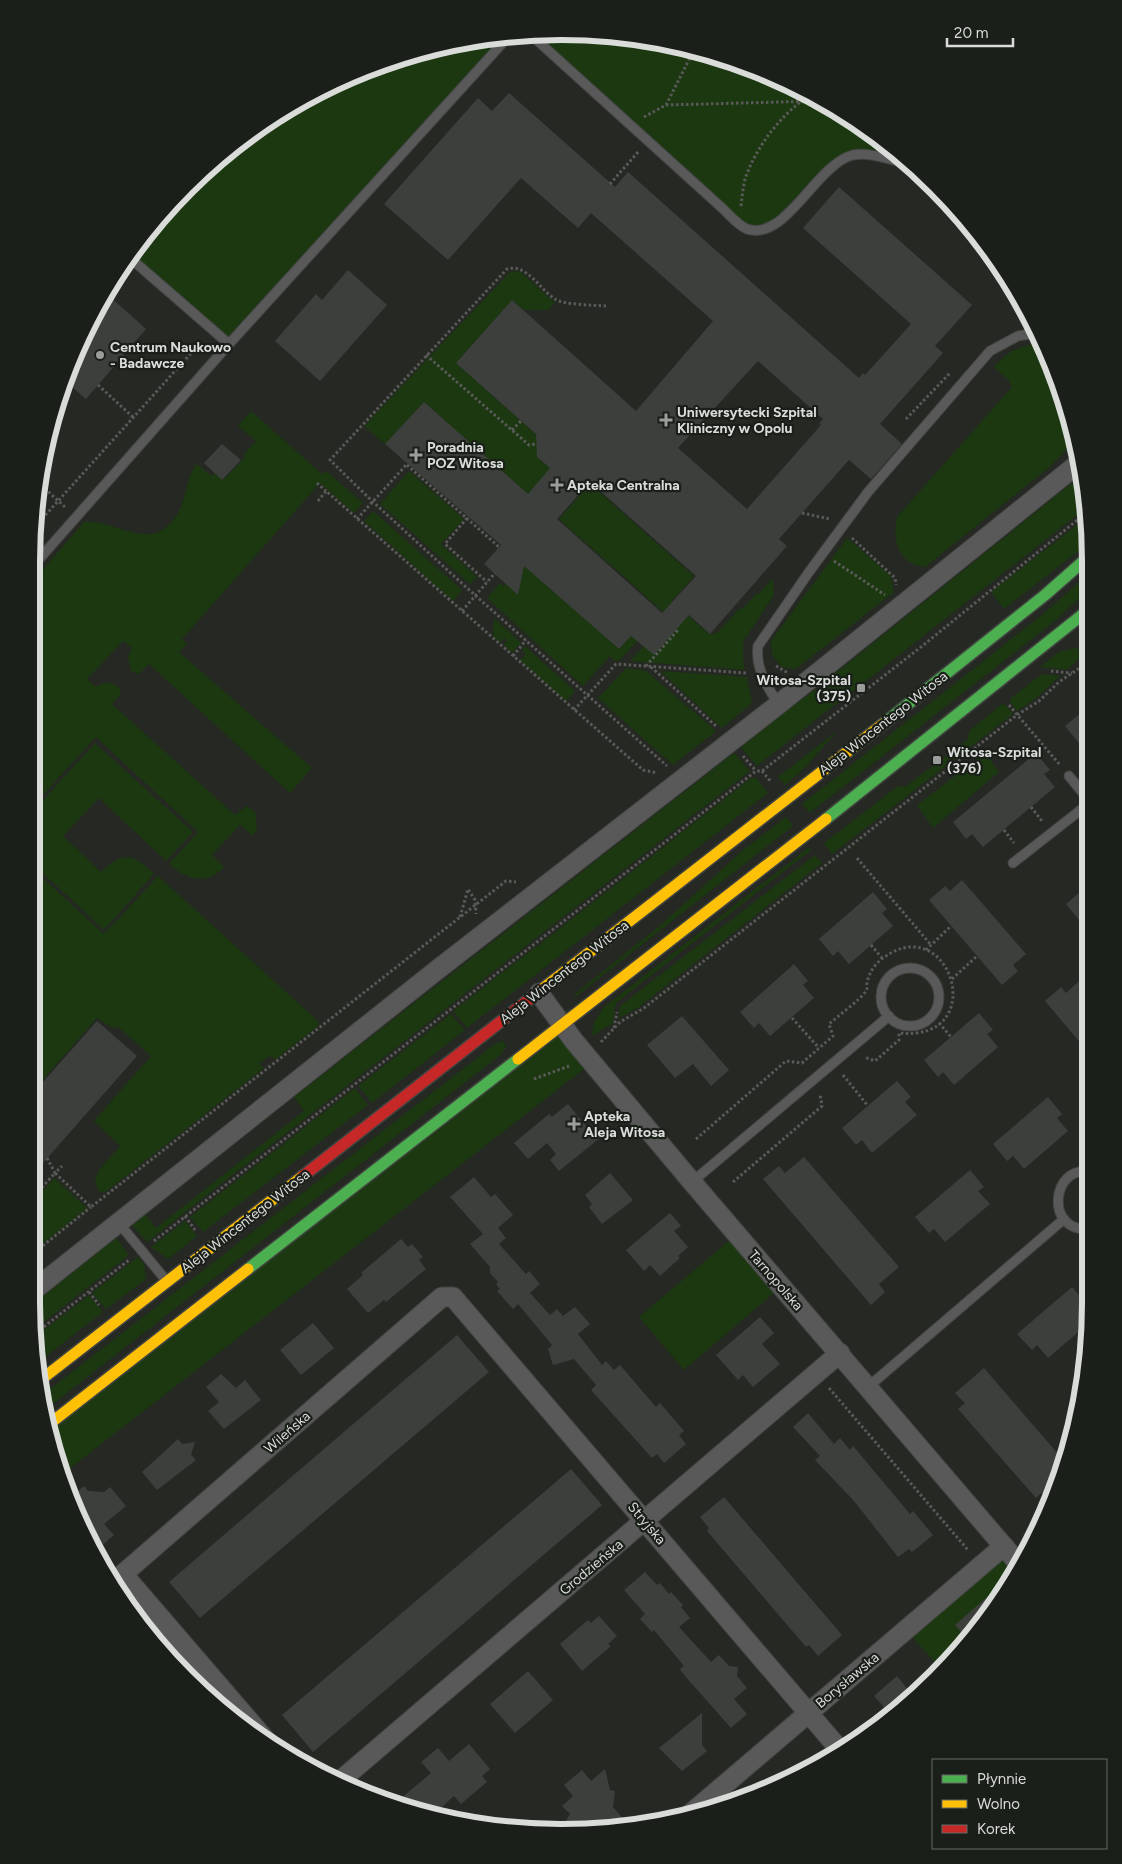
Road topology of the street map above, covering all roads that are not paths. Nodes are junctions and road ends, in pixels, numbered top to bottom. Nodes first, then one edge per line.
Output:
1 (537, 41) edge
2 (503, 43) edge
3 (894, 160) edge
4 (135, 262) edge
5 (1029, 334) edge
6 (230, 344) junction
7 (1073, 467) edge
8 (40, 558) edge
9 (1082, 562) edge
10 (1082, 621) edge
11 (779, 704) junction
12 (1069, 776) road end
13 (1082, 791) edge
14 (1082, 810) edge
15 (1014, 863) dead end
16 (539, 993) junction
17 (889, 1016) junction
18 (563, 1026) junction
19 (1082, 1173) edge
20 (692, 1182) junction
21 (1064, 1219) junction
22 (118, 1222) junction
23 (1082, 1230) edge
24 (168, 1282) junction
25 (40, 1286) edge
26 (453, 1297) joint
27 (840, 1353) junction
28 (45, 1377) edge
29 (868, 1387) junction
30 (54, 1421) edge
31 (645, 1521) junction
32 (1004, 1546) junction
33 (1015, 1559) edge
34 (808, 1713) junction
35 (247, 1718) edge
36 (836, 1745) edge
37 (345, 1776) edge
38 (700, 1805) edge

1 - 3 lane
2 - 6 lane
4 - 6 lane
5 - 11 lane, bridge
6 - 8 lane
7 - 11 street
9 - 16 street, Aleja Wincentego Witosa
10 - 18 street
11 - 22 street
12 - 13 lane
14 - 15 lane
16 - 18 street, Tarnopolska
16 - 24 street, Aleja Wincentego Witosa
17 - 17 lane
17 - 20 lane
18 - 20 street, Tarnopolska
18 - 30 street
19 - 21 lane
20 - 27 street, Tarnopolska
21 - 23 lane
21 - 29 lane
22 - 24 lane
22 - 25 street
24 - 28 street, Aleja Wincentego Witosa
26 - 31 street, Stryjska
26 - 35 street, Wileńska
27 - 29 street, Tarnopolska
27 - 31 street, Grodzieńska
29 - 32 street, Tarnopolska
31 - 34 street, Stryjska
31 - 37 street, Grodzieńska
32 - 33 street, Tarnopolska
32 - 34 street, Borysławska
34 - 36 street, Stryjska
34 - 38 street, Borysławska

